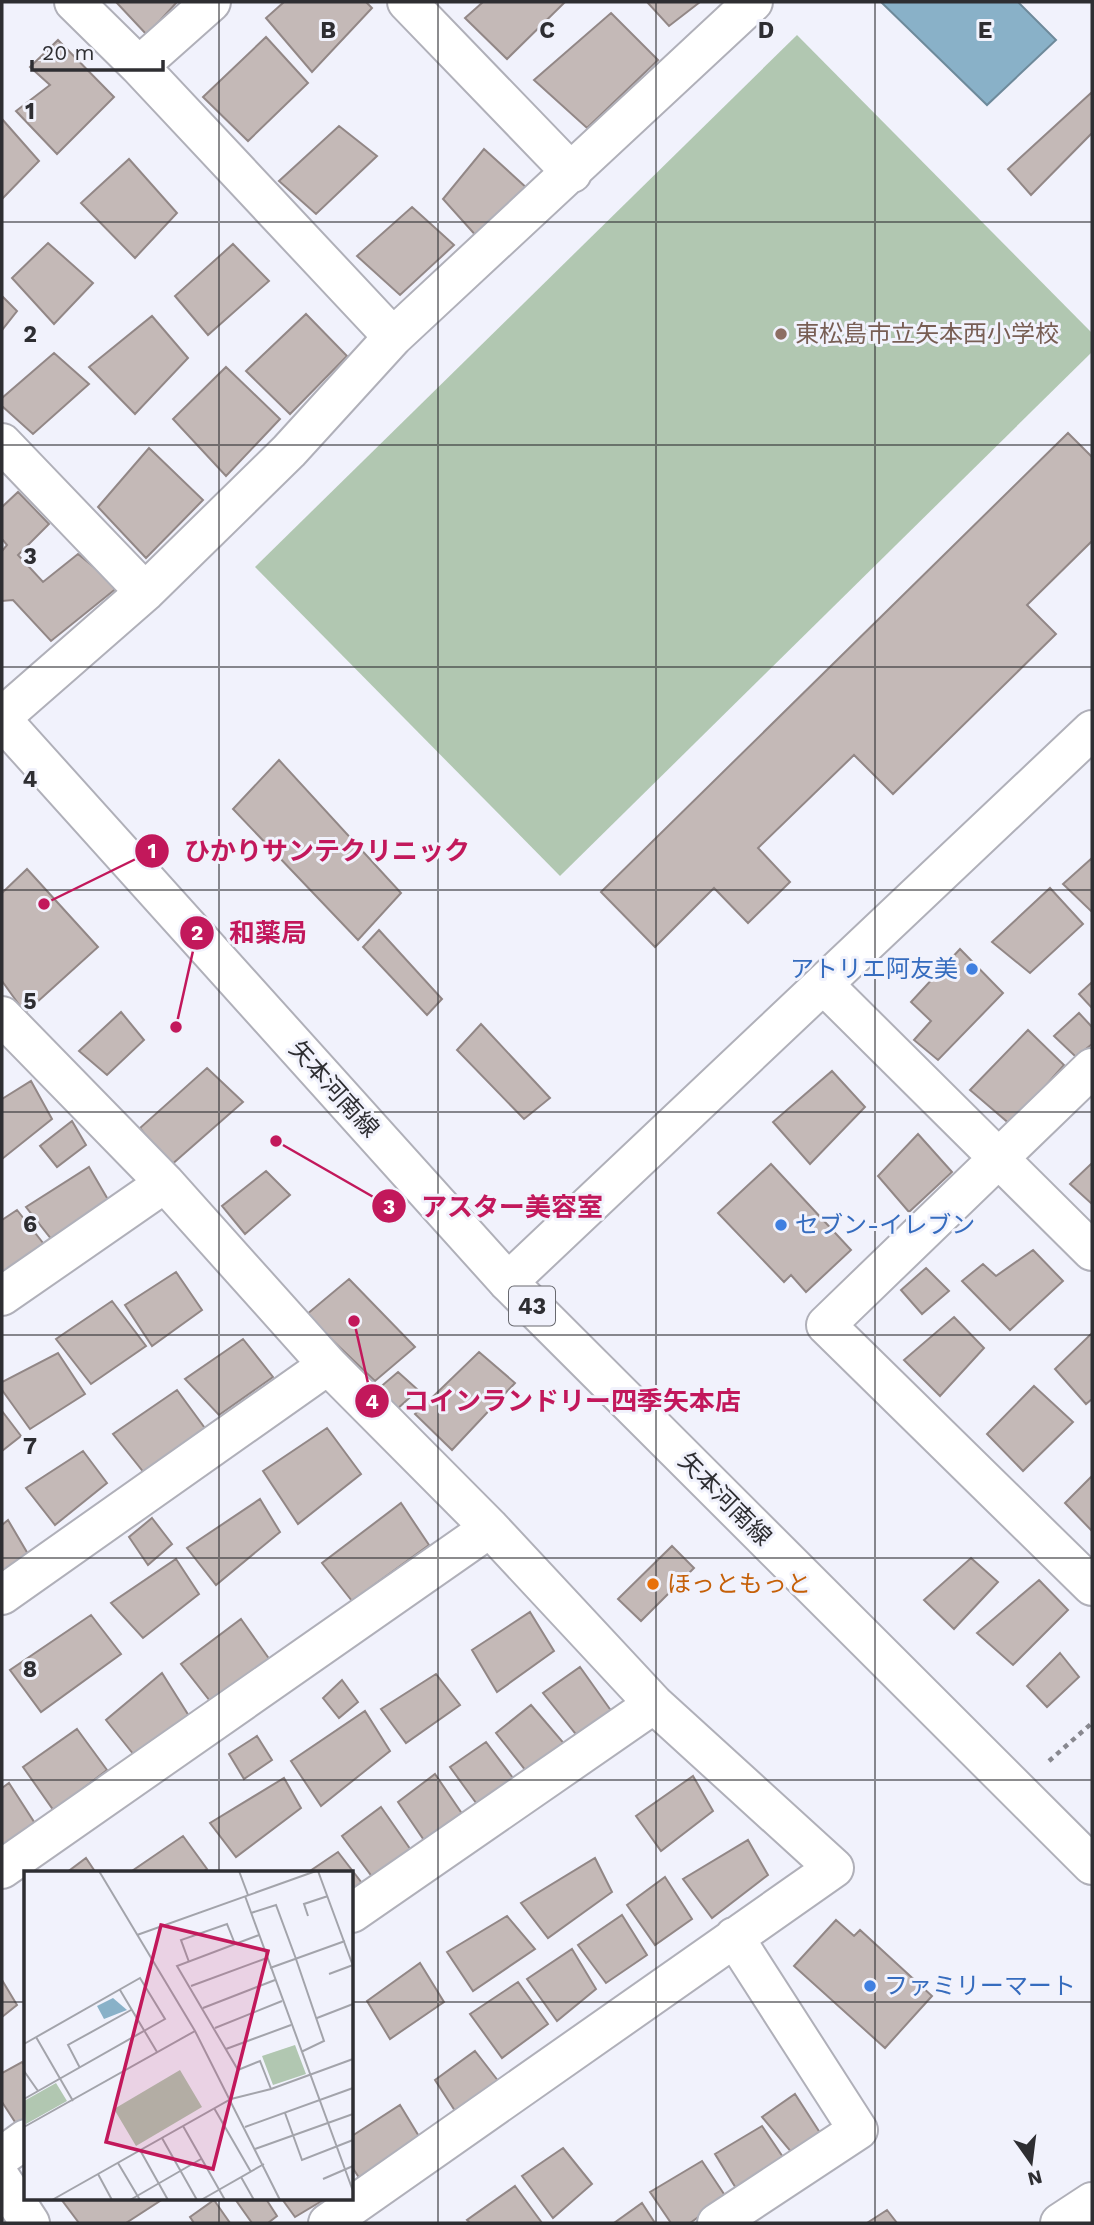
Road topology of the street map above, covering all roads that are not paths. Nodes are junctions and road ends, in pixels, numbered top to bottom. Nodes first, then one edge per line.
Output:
1 (74, 2) edge
2 (211, 2) edge
3 (407, 2) edge
4 (752, 2) edge
5 (139, 66) junction
6 (572, 173) junction
7 (394, 337) junction
8 (2, 443) edge
9 (145, 592) junction
10 (2, 718) edge
11 (1092, 730) edge
12 (825, 986) junction
13 (2, 1016) edge
14 (1092, 1068) edge
15 (998, 1157) junction
16 (164, 1182) junction
17 (1092, 1251) edge
18 (508, 1282) junction
19 (2, 1296) edge
20 (328, 1365) junction
21 (490, 1528) junction
22 (1092, 1586) edge
23 (2, 1595) edge
24 (654, 1704) junction
25 (1092, 1865) edge
26 (2, 1869) edge
27 (354, 1912) edge
28 (734, 1937) junction
29 (24, 2140) edge
30 (2, 2156) edge
31 (2, 2180) edge
32 (1092, 2202) edge
33 (334, 2222) edge
34 (30, 2223) edge
35 (718, 2223) edge
36 (1060, 2223) edge

1 - 5 street
2 - 5 street
3 - 6 street
4 - 6 street
5 - 7 street
6 - 7 street
7 - 9 street
8 - 9 street
9 - 10 street
10 - 18 street, 矢本河南線 / 43
11 - 12 street
12 - 15 street
12 - 18 street
13 - 16 street
14 - 15 street
15 - 17 street
15 - 22 street
16 - 19 street
16 - 20 street
18 - 25 street, 矢本河南線 / 43
20 - 21 street
20 - 23 street
21 - 24 street
21 - 26 street
24 - 27 street
24 - 28 street
28 - 33 street
28 - 35 street
29 - 30 street
31 - 34 street
32 - 36 street

